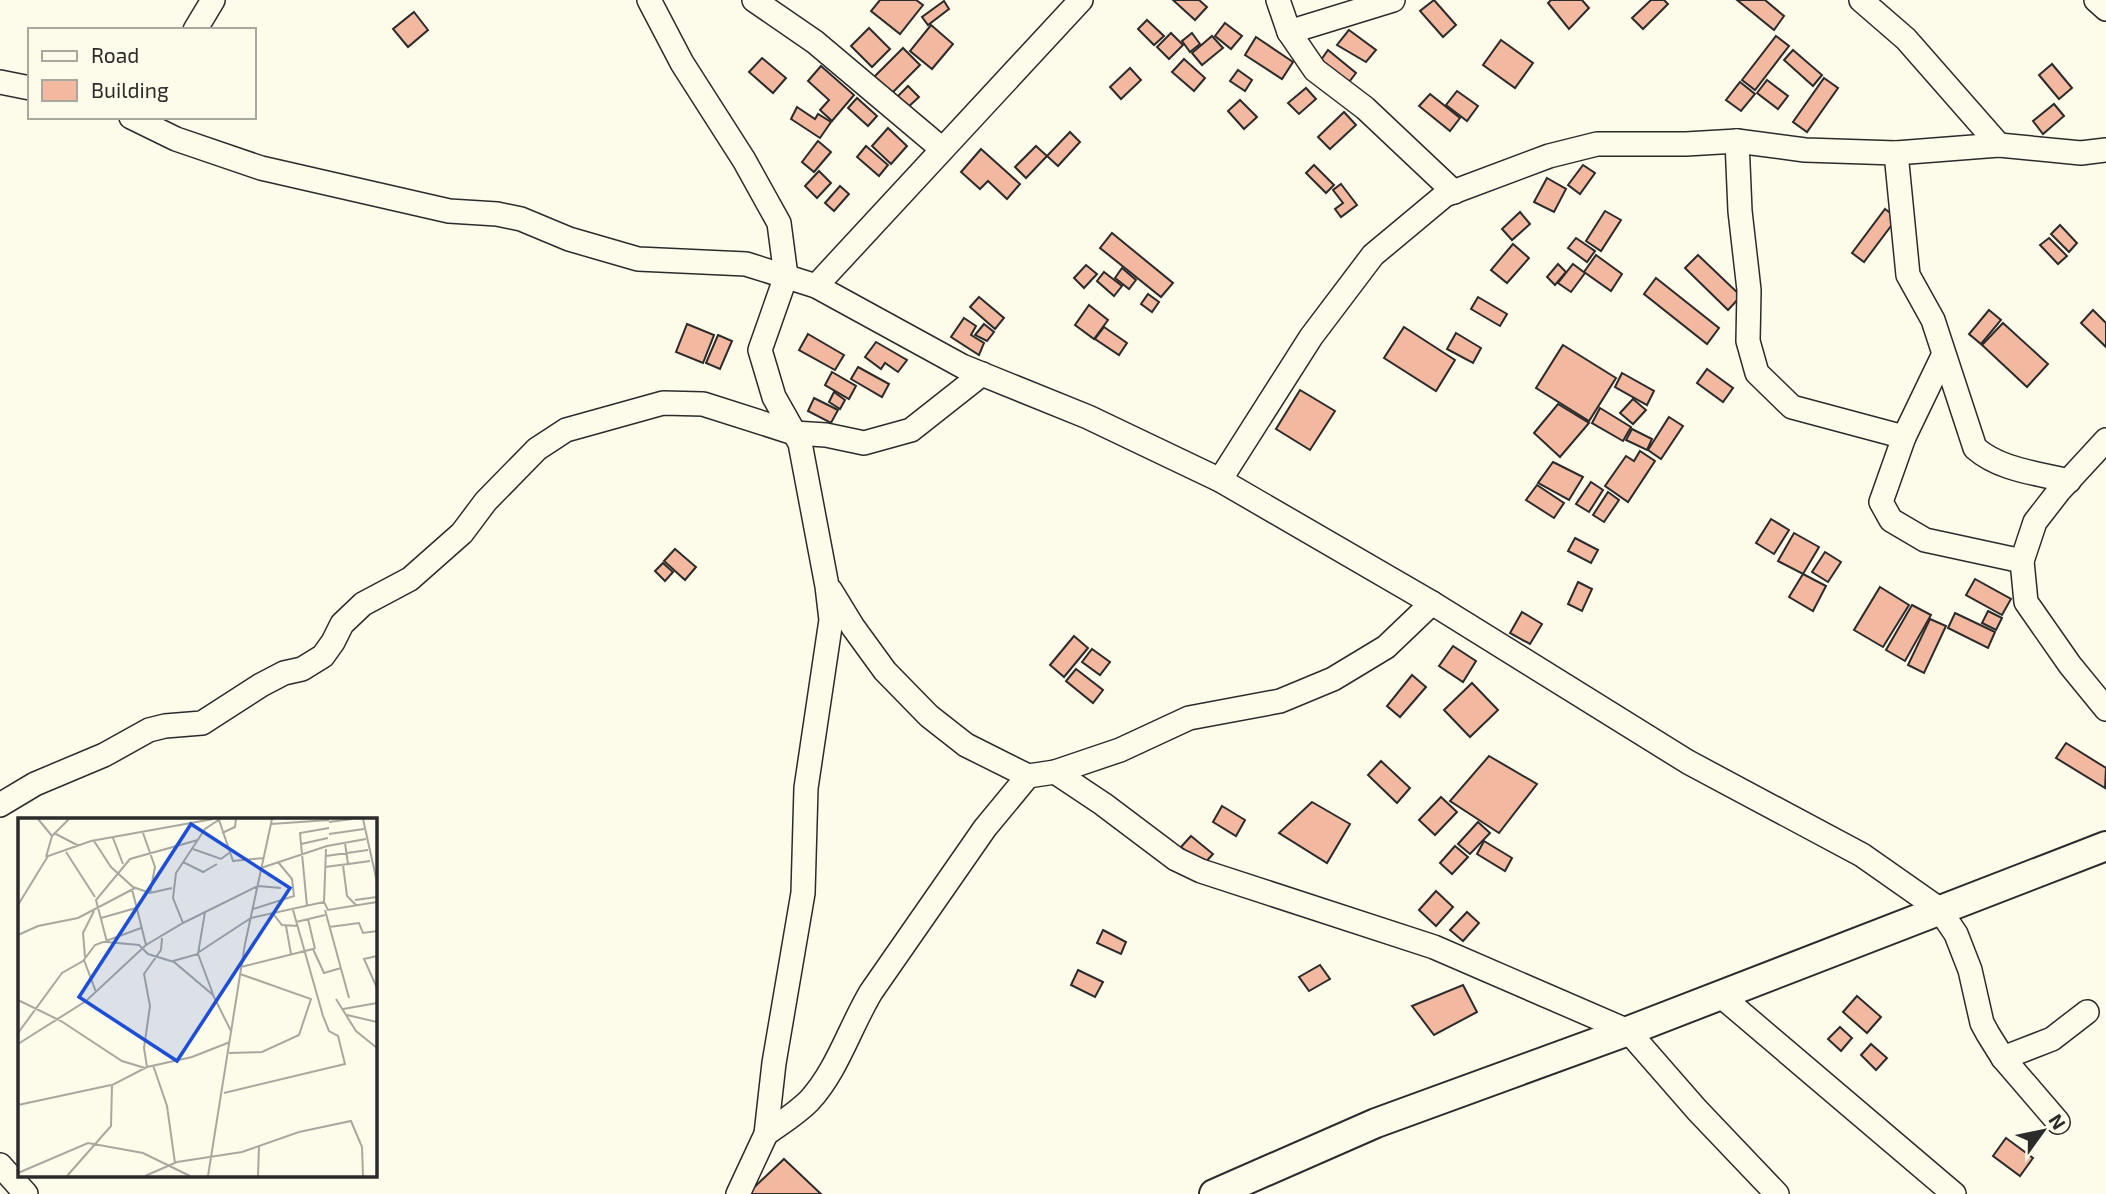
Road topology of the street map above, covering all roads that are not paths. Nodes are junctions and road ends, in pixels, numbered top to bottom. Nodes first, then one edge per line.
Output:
1 (213, 0) edge
2 (649, 0) edge
3 (754, 0) edge
4 (1081, 0) edge
5 (1278, 0) edge
6 (1393, 0) edge
7 (1861, 0) edge
8 (2096, 0) edge
9 (2106, 9) edge
10 (196, 28) edge
11 (1289, 32) junction
12 (0, 82) edge
13 (28, 89) edge
14 (140, 119) edge
15 (1737, 141) junction
16 (1999, 145) junction
17 (942, 149) junction
18 (2106, 150) edge
19 (1896, 153) junction
20 (1454, 191) junction
21 (786, 276) junction
22 (816, 286) junction
23 (1943, 356) junction
24 (982, 374) junction
25 (794, 433) junction
26 (1903, 437) junction
27 (2106, 440) edge
28 (1220, 480) junction
29 (2069, 481) junction
30 (2022, 561) junction
31 (827, 586) junction
32 (1432, 603) junction
33 (2106, 709) edge
34 (1055, 772) junction
35 (1028, 776) junction
36 (0, 805) edge
37 (2106, 846) edge
38 (1939, 909) junction
39 (1720, 995) junction
40 (2087, 1012) dead end
41 (1628, 1031) junction
42 (2003, 1058) junction
43 (2057, 1122) dead end
44 (766, 1134) junction
45 (0, 1165) edge
46 (26, 1194) edge
47 (738, 1194) edge
48 (1214, 1194) edge
49 (1777, 1194) edge
50 (1955, 1194) edge

1 - 10 street
2 - 21 street
3 - 17 street
4 - 17 street
5 - 11 street
6 - 11 street
7 - 16 street
8 - 9 street
11 - 20 street
12 - 13 street
14 - 21 street
15 - 19 street
15 - 20 street
15 - 26 street
16 - 18 street
16 - 19 street
17 - 22 street
19 - 23 street
20 - 28 street
21 - 22 street
21 - 25 street
22 - 24 street
23 - 26 street
23 - 29 street
24 - 25 street
24 - 28 street
25 - 31 street
25 - 36 street
26 - 30 street
27 - 29 street
28 - 32 street
29 - 30 street
30 - 33 street
31 - 35 street
31 - 44 street
32 - 34 street
32 - 38 street
34 - 35 street
34 - 41 street
35 - 44 street
37 - 38 street
38 - 39 street
38 - 42 street
39 - 41 street
39 - 50 street
40 - 42 street
41 - 48 street
41 - 49 street
42 - 43 street
44 - 47 street
45 - 46 street

